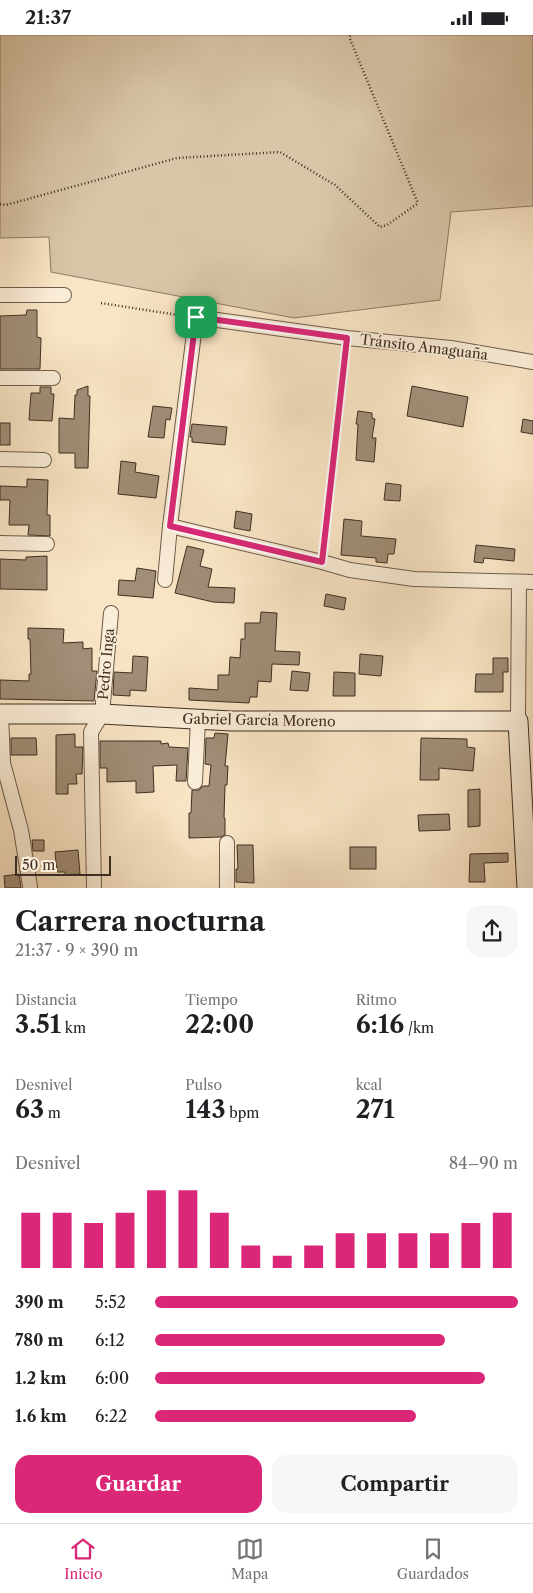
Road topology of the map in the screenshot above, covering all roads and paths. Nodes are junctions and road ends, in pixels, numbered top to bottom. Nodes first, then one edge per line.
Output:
1 (350, 35) edge
2 (0, 204) edge
3 (0, 295) edge
4 (64, 295) dead end
5 (101, 303) dead end
6 (196, 317) junction
7 (347, 338) junction
8 (533, 361) edge
9 (0, 377) edge
10 (53, 378) dead end
11 (0, 459) edge
12 (44, 460) dead end
13 (170, 526) junction
14 (0, 543) edge
15 (47, 545) dead end
16 (322, 562) junction
17 (165, 580) dead end
18 (526, 582) edge
19 (111, 613) dead end
20 (0, 714) edge
21 (102, 715) junction
22 (198, 719) junction
23 (518, 721) junction
24 (195, 781) dead end
25 (527, 788) edge
26 (227, 843) dead end
27 (30, 886) dead end
28 (94, 888) edge
29 (227, 888) edge
30 (527, 888) edge

1 - 2 path
3 - 4 street
5 - 6 path
6 - 7 street, Tránsito Amaguaña
6 - 13 street
7 - 8 street, Tránsito Amaguaña
7 - 16 path
9 - 10 street
11 - 12 street
13 - 16 street
13 - 17 street
14 - 15 street
16 - 18 street
18 - 23 street
19 - 21 street, Pedro Inga
20 - 21 street, Gabriel García Moreno
20 - 27 street
21 - 22 street, Gabriel García Moreno
21 - 28 street
22 - 23 street, Gabriel García Moreno
22 - 24 street
23 - 25 street
25 - 30 street
26 - 29 street

